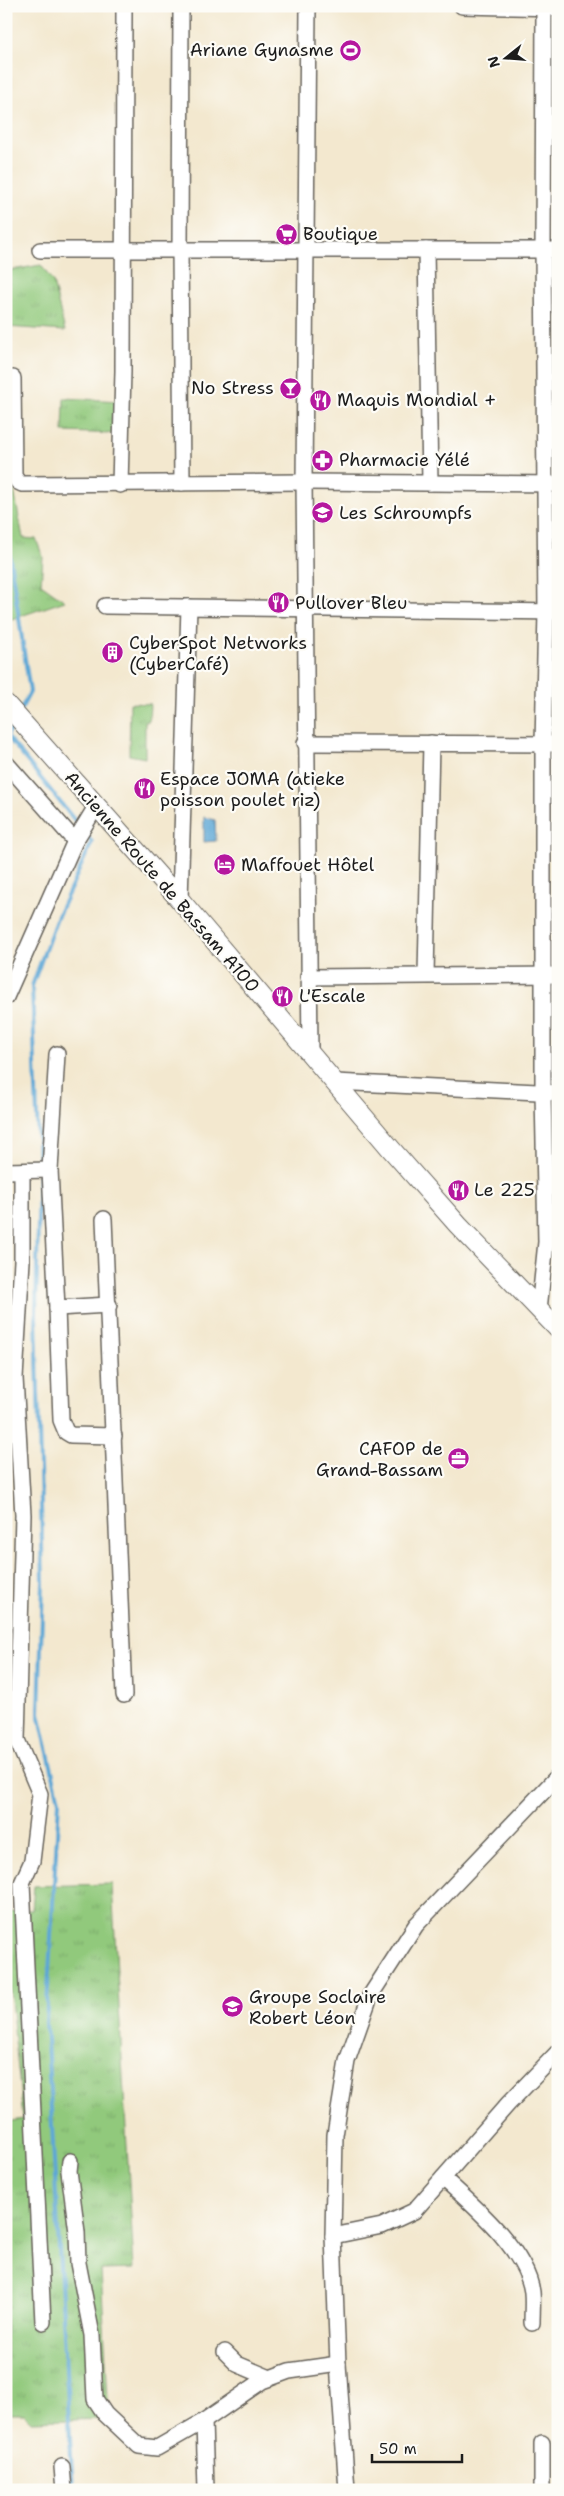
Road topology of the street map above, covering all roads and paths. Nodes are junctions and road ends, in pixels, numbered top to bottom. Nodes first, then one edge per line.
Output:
1 (124, 6) edge
2 (181, 6) edge
3 (308, 6) edge
4 (462, 6) edge
5 (551, 8) edge
6 (40, 250) dead end
7 (180, 250) junction
8 (308, 250) junction
9 (426, 250) junction
10 (550, 250) edge
11 (124, 251) junction
12 (13, 378) dead end
13 (304, 482) junction
14 (182, 483) junction
15 (430, 483) junction
16 (551, 484) edge
17 (120, 485) junction
18 (104, 606) dead end
19 (189, 607) junction
20 (306, 610) junction
21 (552, 612) edge
22 (6, 704) edge
23 (305, 743) junction
24 (431, 743) junction
25 (550, 744) edge
26 (6, 762) edge
27 (96, 805) junction
28 (75, 841) junction
29 (180, 900) junction
30 (426, 975) junction
31 (551, 975) edge
32 (308, 977) junction
33 (6, 997) edge
34 (310, 1051) junction
35 (56, 1054) dead end
36 (335, 1082) junction
37 (551, 1093) edge
38 (6, 1170) edge
39 (50, 1170) junction
40 (22, 1171) junction
41 (104, 1220) dead end
42 (552, 1240) edge
43 (109, 1305) junction
44 (58, 1308) junction
45 (539, 1310) junction
46 (558, 1329) edge
47 (114, 1436) junction
48 (124, 1694) dead end
49 (558, 1776) edge
50 (558, 2052) edge
51 (70, 2161) dead end
52 (443, 2178) junction
53 (333, 2236) junction
54 (43, 2322) dead end
55 (532, 2323) dead end
56 (225, 2352) dead end
57 (338, 2364) junction
58 (270, 2378) junction
59 (204, 2421) junction
60 (542, 2443) dead end
61 (62, 2467) dead end
62 (64, 2490) edge
63 (206, 2490) edge
64 (347, 2490) edge
65 (542, 2490) edge

1 - 11 street
2 - 7 street
3 - 8 street
4 - 5 street
5 - 10 street
6 - 11 street
7 - 8 street
7 - 11 street
7 - 14 street
8 - 9 street
8 - 13 street
9 - 10 street
9 - 15 street
10 - 16 street
11 - 17 street
12 - 17 street
13 - 14 street
13 - 15 street
13 - 20 street
14 - 17 street
15 - 16 street
16 - 21 street
18 - 19 street
19 - 20 street
19 - 29 street
20 - 21 street
20 - 23 street
21 - 25 street
22 - 27 main road, Ancienne Route de Bassam A100
23 - 24 street
23 - 32 street
24 - 25 street
24 - 30 street
25 - 31 street
26 - 28 street
27 - 28 street
27 - 29 main road, Ancienne Route de Bassam A100
28 - 33 street
29 - 34 main road, Ancienne Route de Bassam A100
30 - 31 street
30 - 32 street
31 - 37 street
32 - 34 street
34 - 36 main road, Ancienne Route de Bassam A100
35 - 39 street
36 - 37 street
36 - 45 main road, Ancienne Route de Bassam A100
37 - 42 street
38 - 40 street
39 - 40 street
39 - 44 street
40 - 54 street
41 - 43 street
42 - 45 street
43 - 44 street
43 - 47 street
44 - 47 street
45 - 46 main road, Ancienne Route de Bassam A100
47 - 48 street
49 - 53 street
50 - 52 street
51 - 59 street
52 - 53 street
52 - 55 street
53 - 57 street
56 - 58 street
57 - 58 street
57 - 64 street
58 - 59 street
59 - 63 street
60 - 65 street
61 - 62 street

